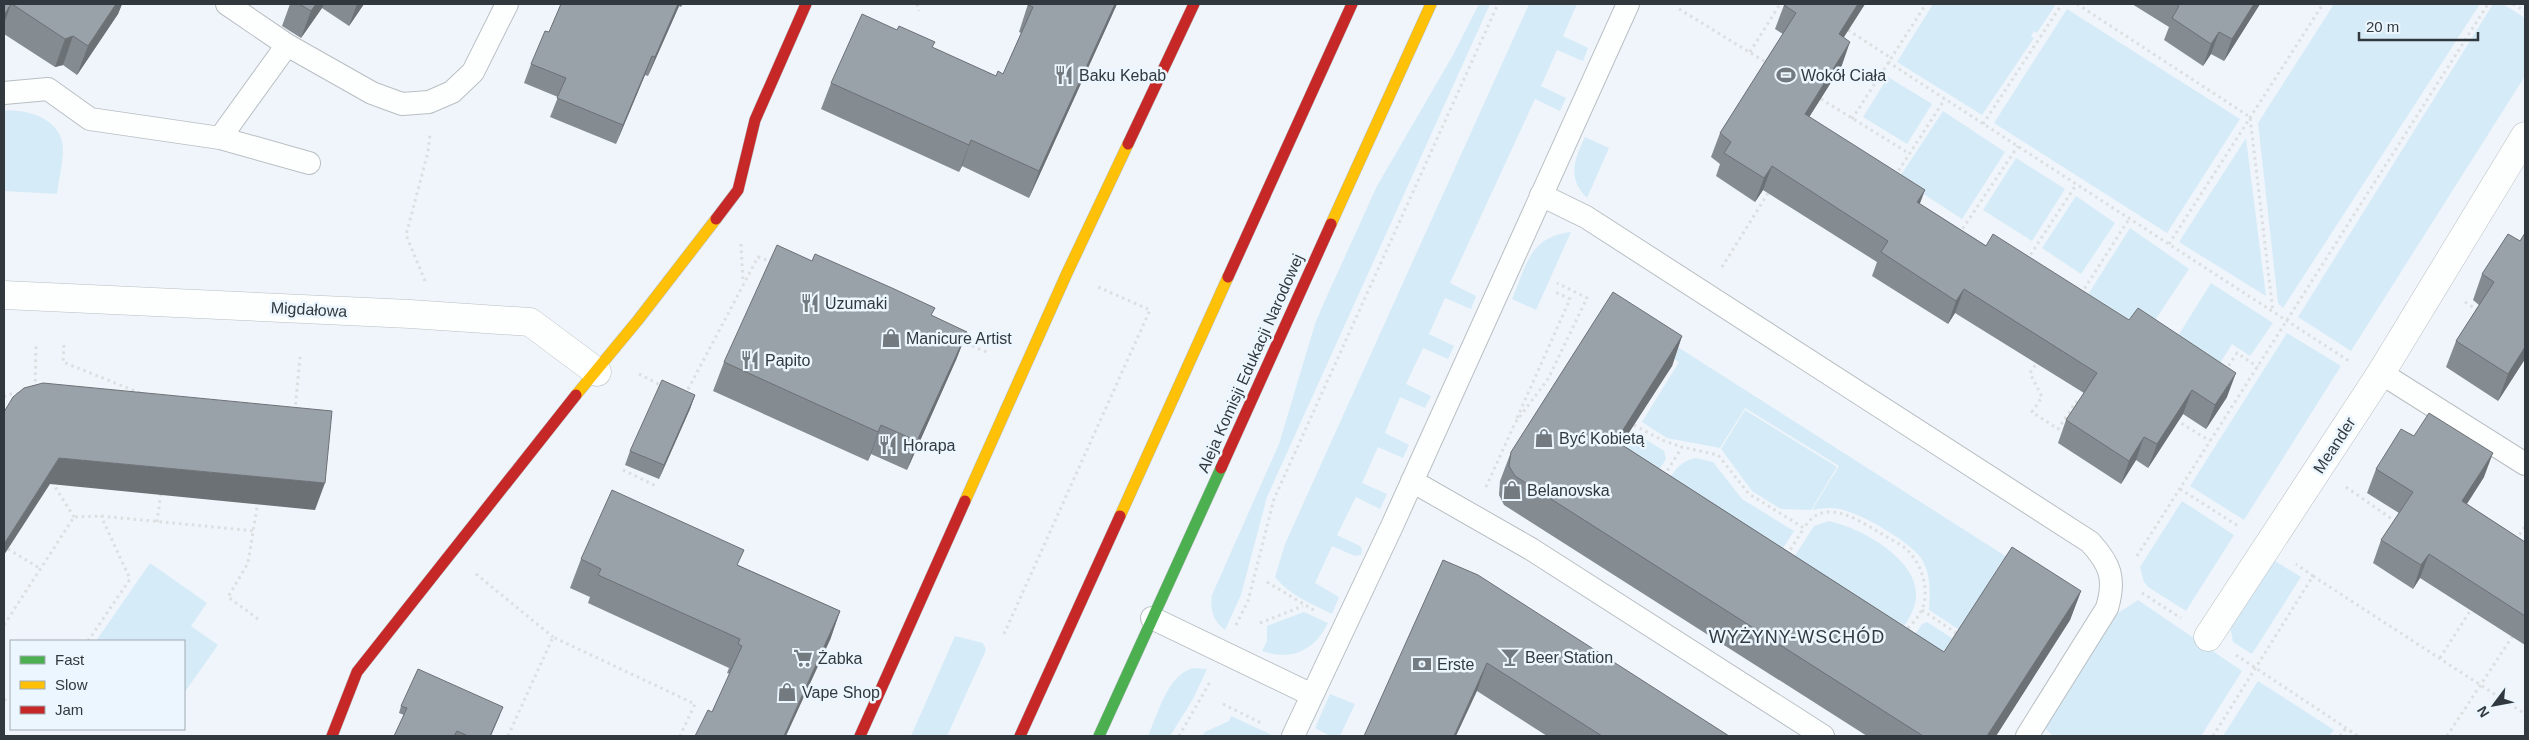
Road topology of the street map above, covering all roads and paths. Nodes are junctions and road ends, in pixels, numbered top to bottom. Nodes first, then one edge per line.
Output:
1 (227, 4) edge
2 (507, 4) edge
3 (806, 4) edge
4 (917, 4) edge
5 (1194, 4) edge
6 (1352, 4) edge
7 (1431, 4) edge
8 (1498, 4) edge
9 (1628, 4) edge
10 (1780, 4) edge
11 (1926, 4) edge
12 (2062, 4) edge
13 (2077, 4) edge
14 (2323, 4) edge
15 (2488, 4) edge
16 (2513, 4) edge
17 (1679, 9) dead end
18 (919, 10) dead end
19 (2525, 11) edge
20 (1848, 30) edge
21 (287, 45) junction
22 (1750, 52) junction
23 (1891, 58) junction
24 (1888, 62) junction
25 (1770, 64) edge
26 (4, 93) edge
27 (435, 99) junction
28 (1821, 99) edge
29 (1945, 99) junction
30 (2250, 117) junction
31 (1852, 119) junction
32 (1984, 124) junction
33 (2525, 136) edge
34 (220, 138) junction
35 (2018, 146) junction
36 (1910, 154) junction
37 (309, 163) dead end
38 (1894, 178) edge
39 (2076, 184) junction
40 (1771, 188) edge
41 (1541, 195) junction
42 (2129, 219) junction
43 (1958, 235) edge
44 (741, 236) dead end
45 (2169, 244) junction
46 (2026, 262) edge
47 (776, 264) edge
48 (1067, 273) junction
49 (1718, 274) dead end
50 (743, 283) junction
51 (1556, 283) dead end
52 (1553, 291) dead end
53 (4, 295) edge
54 (2077, 300) edge
55 (2273, 312) junction
56 (432, 315) junction
57 (2288, 321) junction
58 (959, 341) edge
59 (36, 344) dead end
60 (64, 345) dead end
61 (987, 352) dead end
62 (300, 357) dead end
63 (2040, 358) edge
64 (2347, 360) dead end
65 (2258, 367) junction
66 (597, 372) junction
67 (633, 372) dead end
68 (2381, 373) junction
69 (2221, 378) edge
70 (667, 389) edge
71 (28, 395) edge
72 (35, 396) edge
73 (145, 396) edge
74 (4, 397) edge
75 (684, 397) edge
76 (2082, 406) edge
77 (295, 415) edge
78 (2172, 417) edge
79 (1515, 423) junction
80 (1634, 425) edge
81 (2210, 442) junction
82 (1682, 447) junction
83 (2525, 464) edge
84 (623, 470) dead end
85 (1412, 481) junction
86 (52, 482) edge
87 (1659, 484) edge
88 (656, 486) dead end
89 (1486, 488) dead end
90 (2180, 489) junction
91 (2350, 490) dead end
92 (161, 492) edge
93 (258, 501) edge
94 (101, 516) junction
95 (74, 517) junction
96 (157, 522) junction
97 (2399, 524) edge
98 (2239, 526) dead end
99 (2525, 526) edge
100 (1804, 528) junction
101 (255, 531) junction
102 (2268, 545) junction
103 (2513, 545) edge
104 (8, 549) edge
105 (1783, 561) edge
106 (2134, 562) dead end
107 (41, 569) junction
108 (473, 572) dead end
109 (2313, 576) junction
110 (1267, 582) dead end
111 (2140, 585) dead end
112 (2476, 602) edge
113 (1304, 606) junction
114 (1922, 610) junction
115 (1152, 618) junction
116 (258, 619) dead end
117 (1260, 623) dead end
118 (4, 625) edge
119 (1344, 625) junction
120 (1234, 630) dead end
121 (1905, 632) edge
122 (1004, 634) dead end
123 (553, 637) junction
124 (1962, 637) edge
125 (2208, 637) junction
126 (2512, 637) edge
127 (89, 640) edge
128 (2440, 658) junction
129 (2255, 668) junction
130 (1212, 677) dead end
131 (2480, 684) junction
132 (1312, 695) junction
133 (1223, 704) dead end
134 (2525, 714) edge
135 (1265, 724) dead end
136 (2346, 728) junction
137 (332, 736) edge
138 (508, 736) edge
139 (680, 736) edge
140 (860, 736) edge
141 (1020, 736) edge
142 (1099, 736) edge
143 (1179, 736) edge
144 (1293, 736) edge
145 (1824, 736) edge
146 (2027, 736) edge
147 (2213, 736) edge
148 (2340, 736) edge
149 (2358, 736) edge
150 (2447, 736) edge

1 - 21 lane
2 - 27 lane
3 - 66 street
4 - 18 path
5 - 48 street
6 - 141 street
7 - 115 street, Aleja Komisji Edukacji Narodowej
8 - 120 path
9 - 41 lane
10 - 22 path
11 - 23 path
12 - 32 path
13 - 30 path
14 - 30 path
15 - 57 path
16 - 19 path
17 - 22 path
20 - 23 path
21 - 27 lane
21 - 34 lane
22 - 25 path
23 - 24 path
24 - 29 path
24 - 31 path
26 - 34 lane
27 - 56 path
28 - 31 path
29 - 32 path
29 - 36 path
30 - 45 path
30 - 55 path
31 - 36 path
32 - 35 path
33 - 68 street, Meander
34 - 37 lane
35 - 39 path
35 - 43 path
36 - 38 path
39 - 42 path
39 - 46 path
40 - 49 path
41 - 85 lane
41 - 146 lane
42 - 45 path
42 - 54 path
44 - 50 path
45 - 55 path
47 - 50 path
48 - 122 path
48 - 140 street
50 - 75 path
51 - 79 path
52 - 79 path
53 - 56 street, Migdałowa
55 - 57 path
56 - 66 street, Migdałowa
57 - 64 path
57 - 65 path
58 - 61 path
59 - 72 path
60 - 73 path
62 - 77 path
63 - 76 path
65 - 69 path
65 - 81 path
66 - 137 street
67 - 70 path
68 - 83 lane
68 - 102 street, Meander
71 - 74 path
78 - 81 path
79 - 89 path
80 - 82 path
81 - 90 path
82 - 87 path
82 - 100 path
84 - 88 path
85 - 119 lane
85 - 145 lane
86 - 95 path
90 - 98 path
90 - 106 path
91 - 97 path
92 - 96 path
93 - 101 path
94 - 95 path
94 - 96 path
94 - 127 path
95 - 107 path
96 - 101 path
99 - 103 path
100 - 105 path
100 - 114 path
101 - 116 path
102 - 109 path
102 - 125 street, Meander
104 - 107 path
107 - 118 path
108 - 123 path
109 - 128 path
109 - 129 path
110 - 113 path
111 - 125 path
112 - 128 path
113 - 117 path
113 - 119 path
114 - 121 path
114 - 124 path
115 - 132 lane
115 - 142 street, Aleja Komisji Edukacji Narodowej
119 - 132 lane
123 - 138 path
123 - 139 path
125 - 129 path
126 - 131 path
128 - 131 path
129 - 136 path
129 - 147 path
130 - 143 path
131 - 134 path
131 - 150 path
132 - 144 lane
133 - 135 path
136 - 148 path
136 - 149 path

